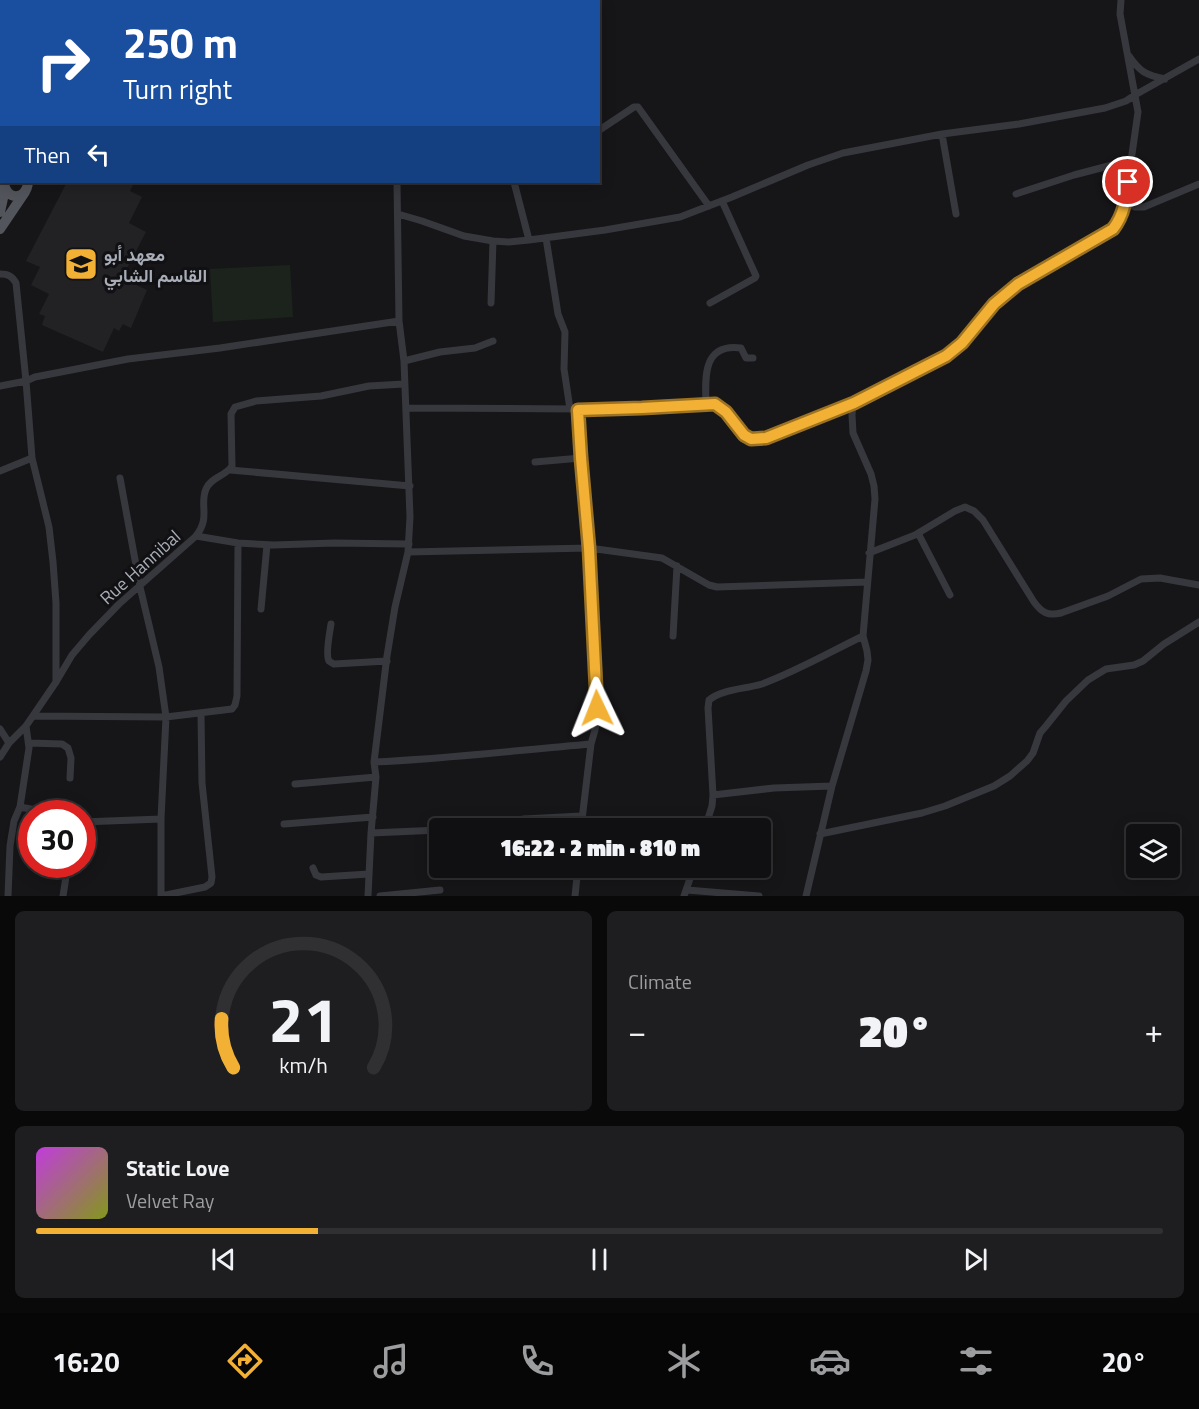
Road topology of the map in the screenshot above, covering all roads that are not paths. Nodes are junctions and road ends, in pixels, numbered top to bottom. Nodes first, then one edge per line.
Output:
1 (1120, 0) edge
2 (1128, 54) junction
3 (1199, 59) edge
4 (1165, 79) junction
5 (1135, 95) junction
6 (600, 130) edge
7 (942, 134) junction
8 (1131, 160) junction
9 (397, 183) edge
10 (514, 183) edge
11 (1199, 184) edge
12 (5, 185) edge
13 (28, 186) edge
14 (1016, 194) dead end
15 (722, 201) junction
16 (1125, 203) junction
17 (709, 206) junction
18 (0, 212) edge
19 (398, 214) junction
20 (956, 214) dead end
21 (0, 229) edge
22 (546, 238) junction
23 (529, 240) junction
24 (493, 241) junction
25 (0, 274) edge
26 (491, 303) dead end
27 (710, 303) dead end
28 (399, 321) junction
29 (493, 341) dead end
30 (753, 358) dead end
31 (404, 361) junction
32 (26, 381) junction
33 (404, 384) junction
34 (0, 386) edge
35 (854, 403) junction
36 (706, 404) junction
37 (406, 408) junction
38 (574, 409) junction
39 (32, 458) junction
40 (581, 458) junction
41 (535, 462) dead end
42 (230, 470) junction
43 (0, 471) edge
44 (120, 478) dead end
45 (410, 486) junction
46 (918, 533) junction
47 (196, 536) junction
48 (238, 543) junction
49 (267, 545) junction
50 (408, 548) junction
51 (589, 548) junction
52 (869, 553) junction
53 (677, 566) junction
54 (867, 582) junction
55 (1199, 585) edge
56 (140, 586) junction
57 (950, 595) dead end
58 (261, 609) dead end
59 (1199, 622) edge
60 (331, 624) dead end
61 (673, 636) dead end
62 (863, 636) junction
63 (387, 661) junction
64 (56, 682) junction
65 (201, 714) junction
66 (33, 716) junction
67 (166, 717) junction
68 (26, 726) junction
69 (0, 729) edge
70 (29, 742) junction
71 (9, 743) junction
72 (591, 744) junction
73 (0, 757) edge
74 (374, 762) junction
75 (376, 777) junction
76 (70, 778) dead end
77 (295, 784) dead end
78 (832, 786) junction
79 (713, 795) junction
80 (21, 800) edge
81 (18, 812) edge
82 (582, 816) joint
83 (373, 817) junction
84 (543, 818) edge
85 (707, 818) edge
86 (161, 819) junction
87 (96, 821) edge
88 (284, 824) dead end
89 (429, 830) edge
90 (371, 833) junction
91 (820, 834) junction
92 (313, 868) dead end
93 (369, 874) junction
94 (66, 878) edge
95 (577, 878) edge
96 (691, 878) edge
97 (440, 890) dead end
98 (686, 893) edge
99 (8, 896) edge
100 (63, 896) edge
101 (161, 896) edge
102 (368, 896) edge
103 (380, 896) edge
104 (575, 896) edge
105 (759, 896) edge
106 (806, 896) edge

1 - 2 street
2 - 4 street
2 - 5 street
3 - 4 street
4 - 5 street
5 - 7 street
5 - 8 street
6 - 17 street
7 - 15 street
7 - 20 street
8 - 14 street
8 - 16 street
9 - 19 street
10 - 23 street
11 - 16 street
12 - 13 main road
12 - 18 main road
13 - 21 main road
15 - 17 street
15 - 27 street
16 - 35 street
17 - 22 street
19 - 24 street
19 - 28 street
22 - 23 street
22 - 38 street
23 - 24 street
24 - 26 street
25 - 32 street
28 - 31 street
28 - 32 street
29 - 31 street
30 - 36 street
31 - 33 street
32 - 34 street
32 - 39 street
33 - 37 street
33 - 42 street
35 - 36 street
35 - 52 street
36 - 38 street
37 - 38 street
37 - 45 street
38 - 40 street
39 - 43 street
39 - 64 street
40 - 41 street
40 - 51 street
42 - 45 street
42 - 47 street, Rue Hannibal
44 - 56 street
45 - 50 street
46 - 52 street
46 - 55 street
46 - 57 street
47 - 48 street
47 - 56 street, Rue Hannibal
48 - 49 street
48 - 65 street
49 - 50 street
49 - 58 street
50 - 51 street
50 - 63 street
51 - 53 street
51 - 72 street
52 - 54 street
53 - 54 street
53 - 61 street
54 - 62 street
56 - 64 street, Rue Hannibal
56 - 67 street
59 - 91 street
60 - 63 street
62 - 78 street
62 - 79 street
63 - 74 street
64 - 66 street, Rue Hannibal
65 - 67 street
65 - 101 street
66 - 67 street
66 - 68 street, Rue Hannibal
67 - 86 street
68 - 70 street
68 - 71 street, Rue Hannibal
69 - 71 street
70 - 76 street
70 - 80 street
71 - 73 street, Rue Hannibal
72 - 74 street
72 - 82 street
74 - 75 street
75 - 77 street
75 - 83 street
78 - 79 street
78 - 91 street
79 - 85 street
81 - 99 street
82 - 84 street
83 - 88 street
83 - 90 street
86 - 87 street
86 - 101 street
89 - 90 street
90 - 93 street
91 - 106 street
92 - 93 street
93 - 102 street
94 - 100 street
95 - 104 street
96 - 98 street
97 - 103 street
98 - 105 street

